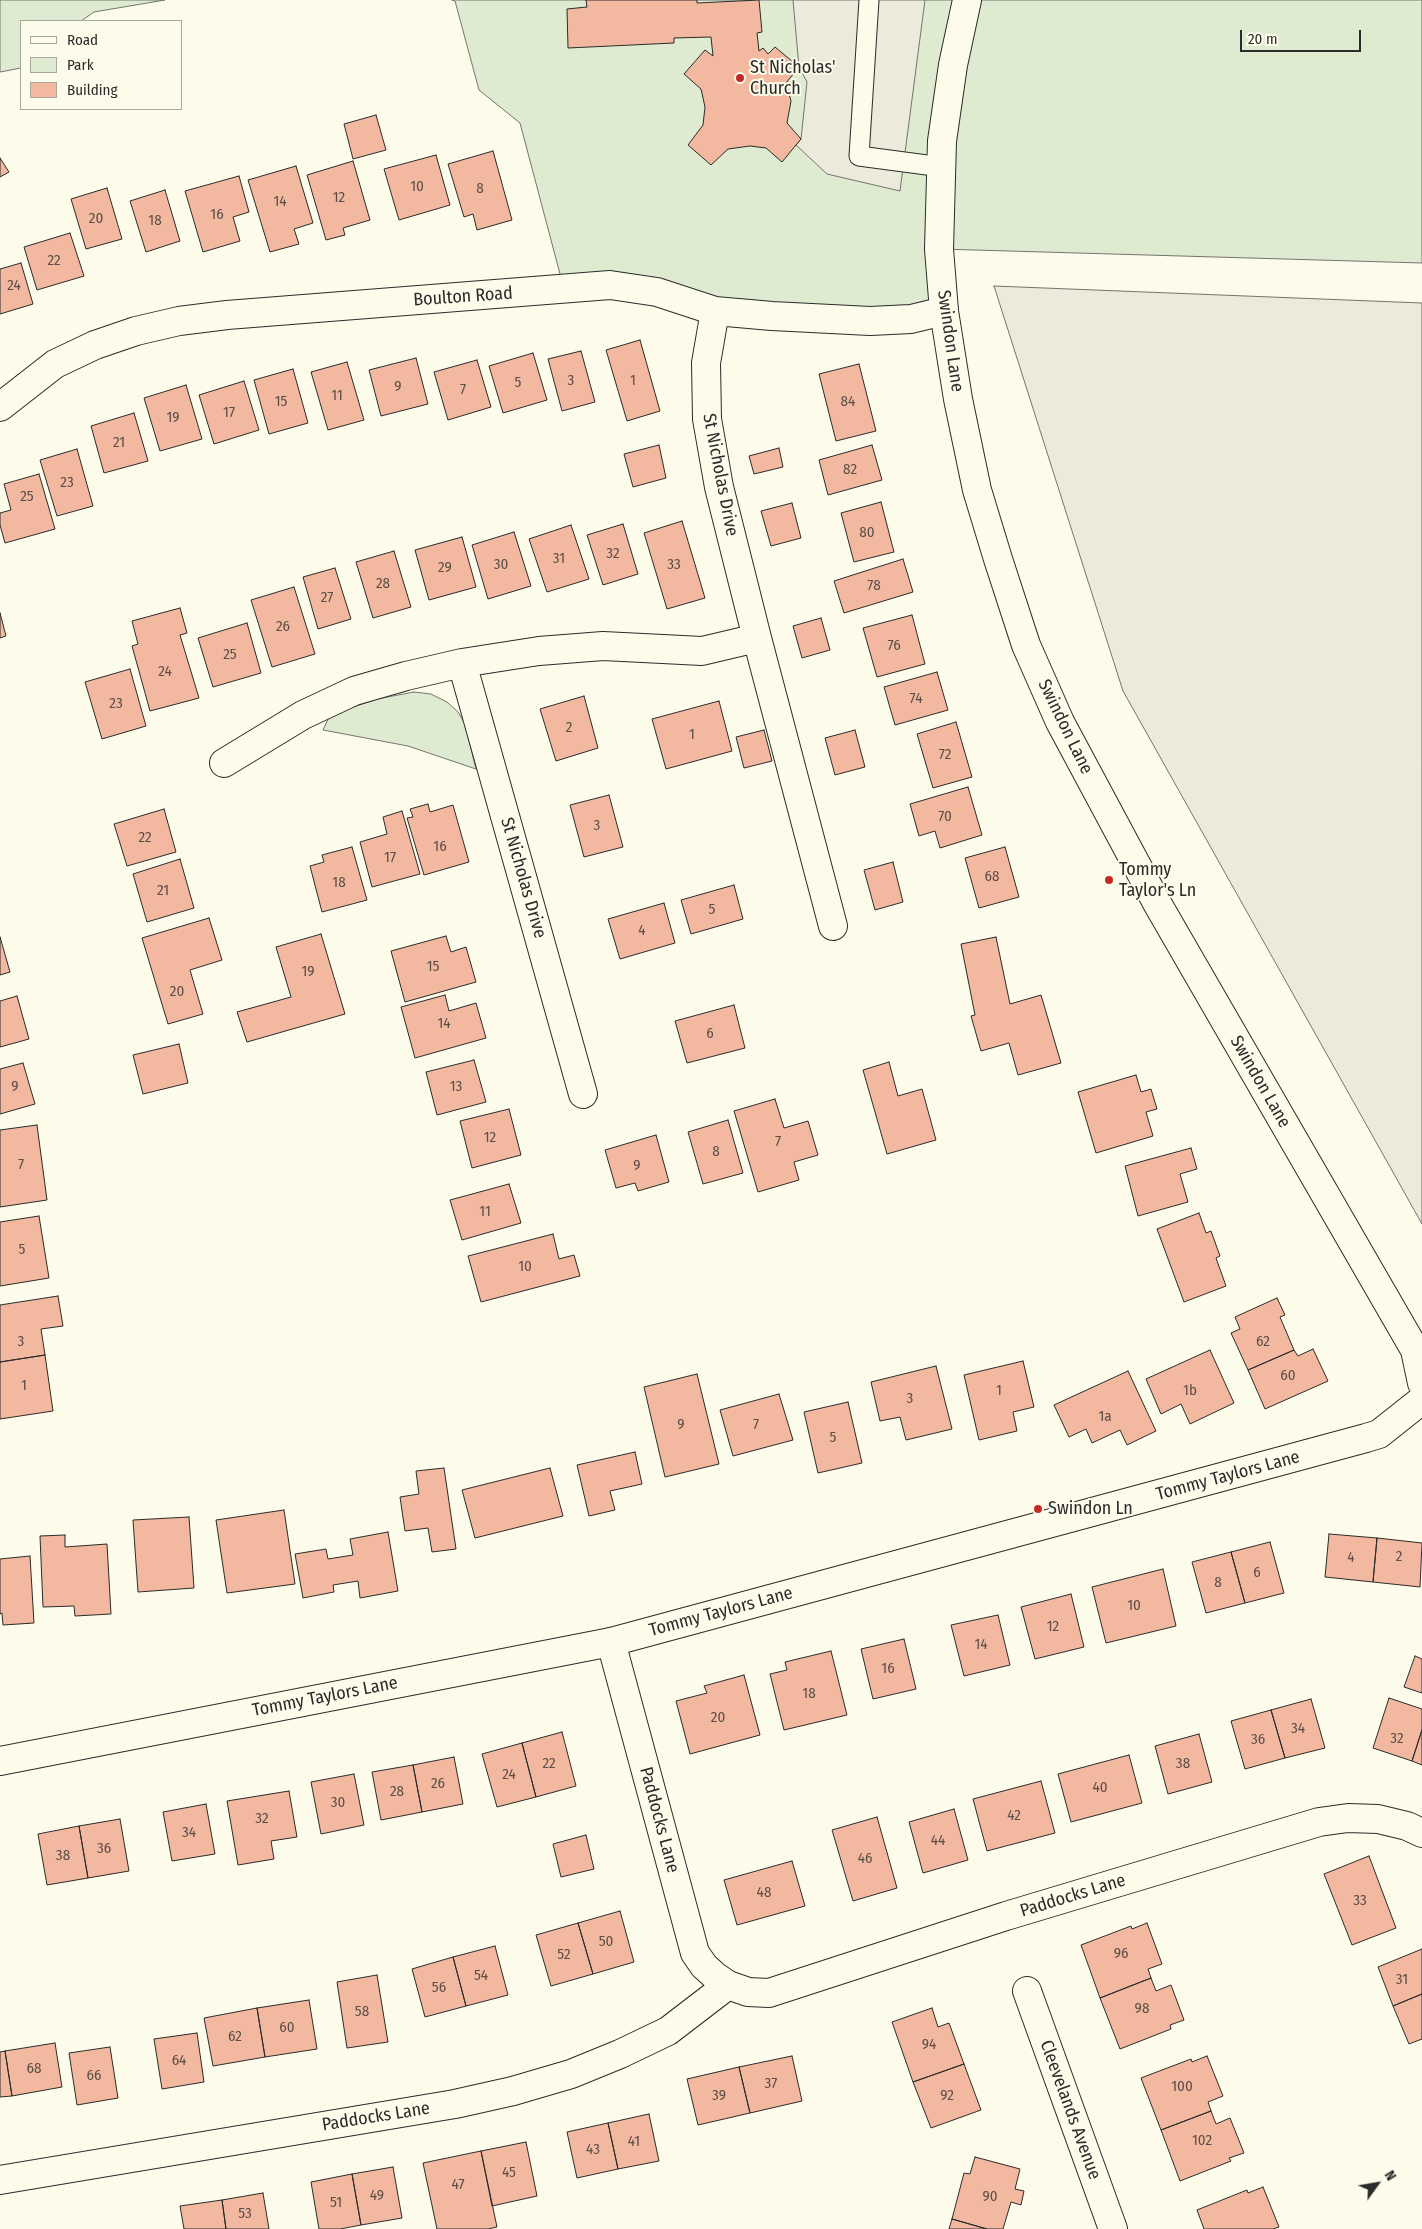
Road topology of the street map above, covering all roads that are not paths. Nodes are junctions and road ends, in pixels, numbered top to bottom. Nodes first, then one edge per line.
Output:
1 (870, 0) edge
2 (967, 0) edge
3 (942, 167) junction
4 (715, 311) junction
5 (944, 311) junction
6 (0, 407) edge
7 (757, 638) junction
8 (462, 663) junction
9 (224, 763) dead end
10 (833, 926) dead end
11 (583, 1094) dead end
12 (1422, 1383) edge
13 (1422, 1400) edge
14 (611, 1642) junction
15 (0, 1761) edge
16 (1422, 1833) edge
17 (728, 1985) junction
18 (1027, 1991) dead end
19 (0, 2180) edge
20 (1113, 2229) edge

1 - 3 lane
2 - 3 street, Swindon Lane
3 - 5 street, Swindon Lane
4 - 5 street, Boulton Road
4 - 6 street, Boulton Road
4 - 7 street, St Nicholas Drive
5 - 12 street, Swindon Lane
7 - 8 street
7 - 10 street, St Nicholas Drive
8 - 9 street
8 - 11 street, St Nicholas Drive
13 - 14 street, Tommy Taylors Lane
14 - 15 street, Tommy Taylors Lane
14 - 17 street, Paddocks Lane
16 - 17 street, Paddocks Lane
17 - 19 street, Paddocks Lane
18 - 20 street, Cleevelands Avenue

